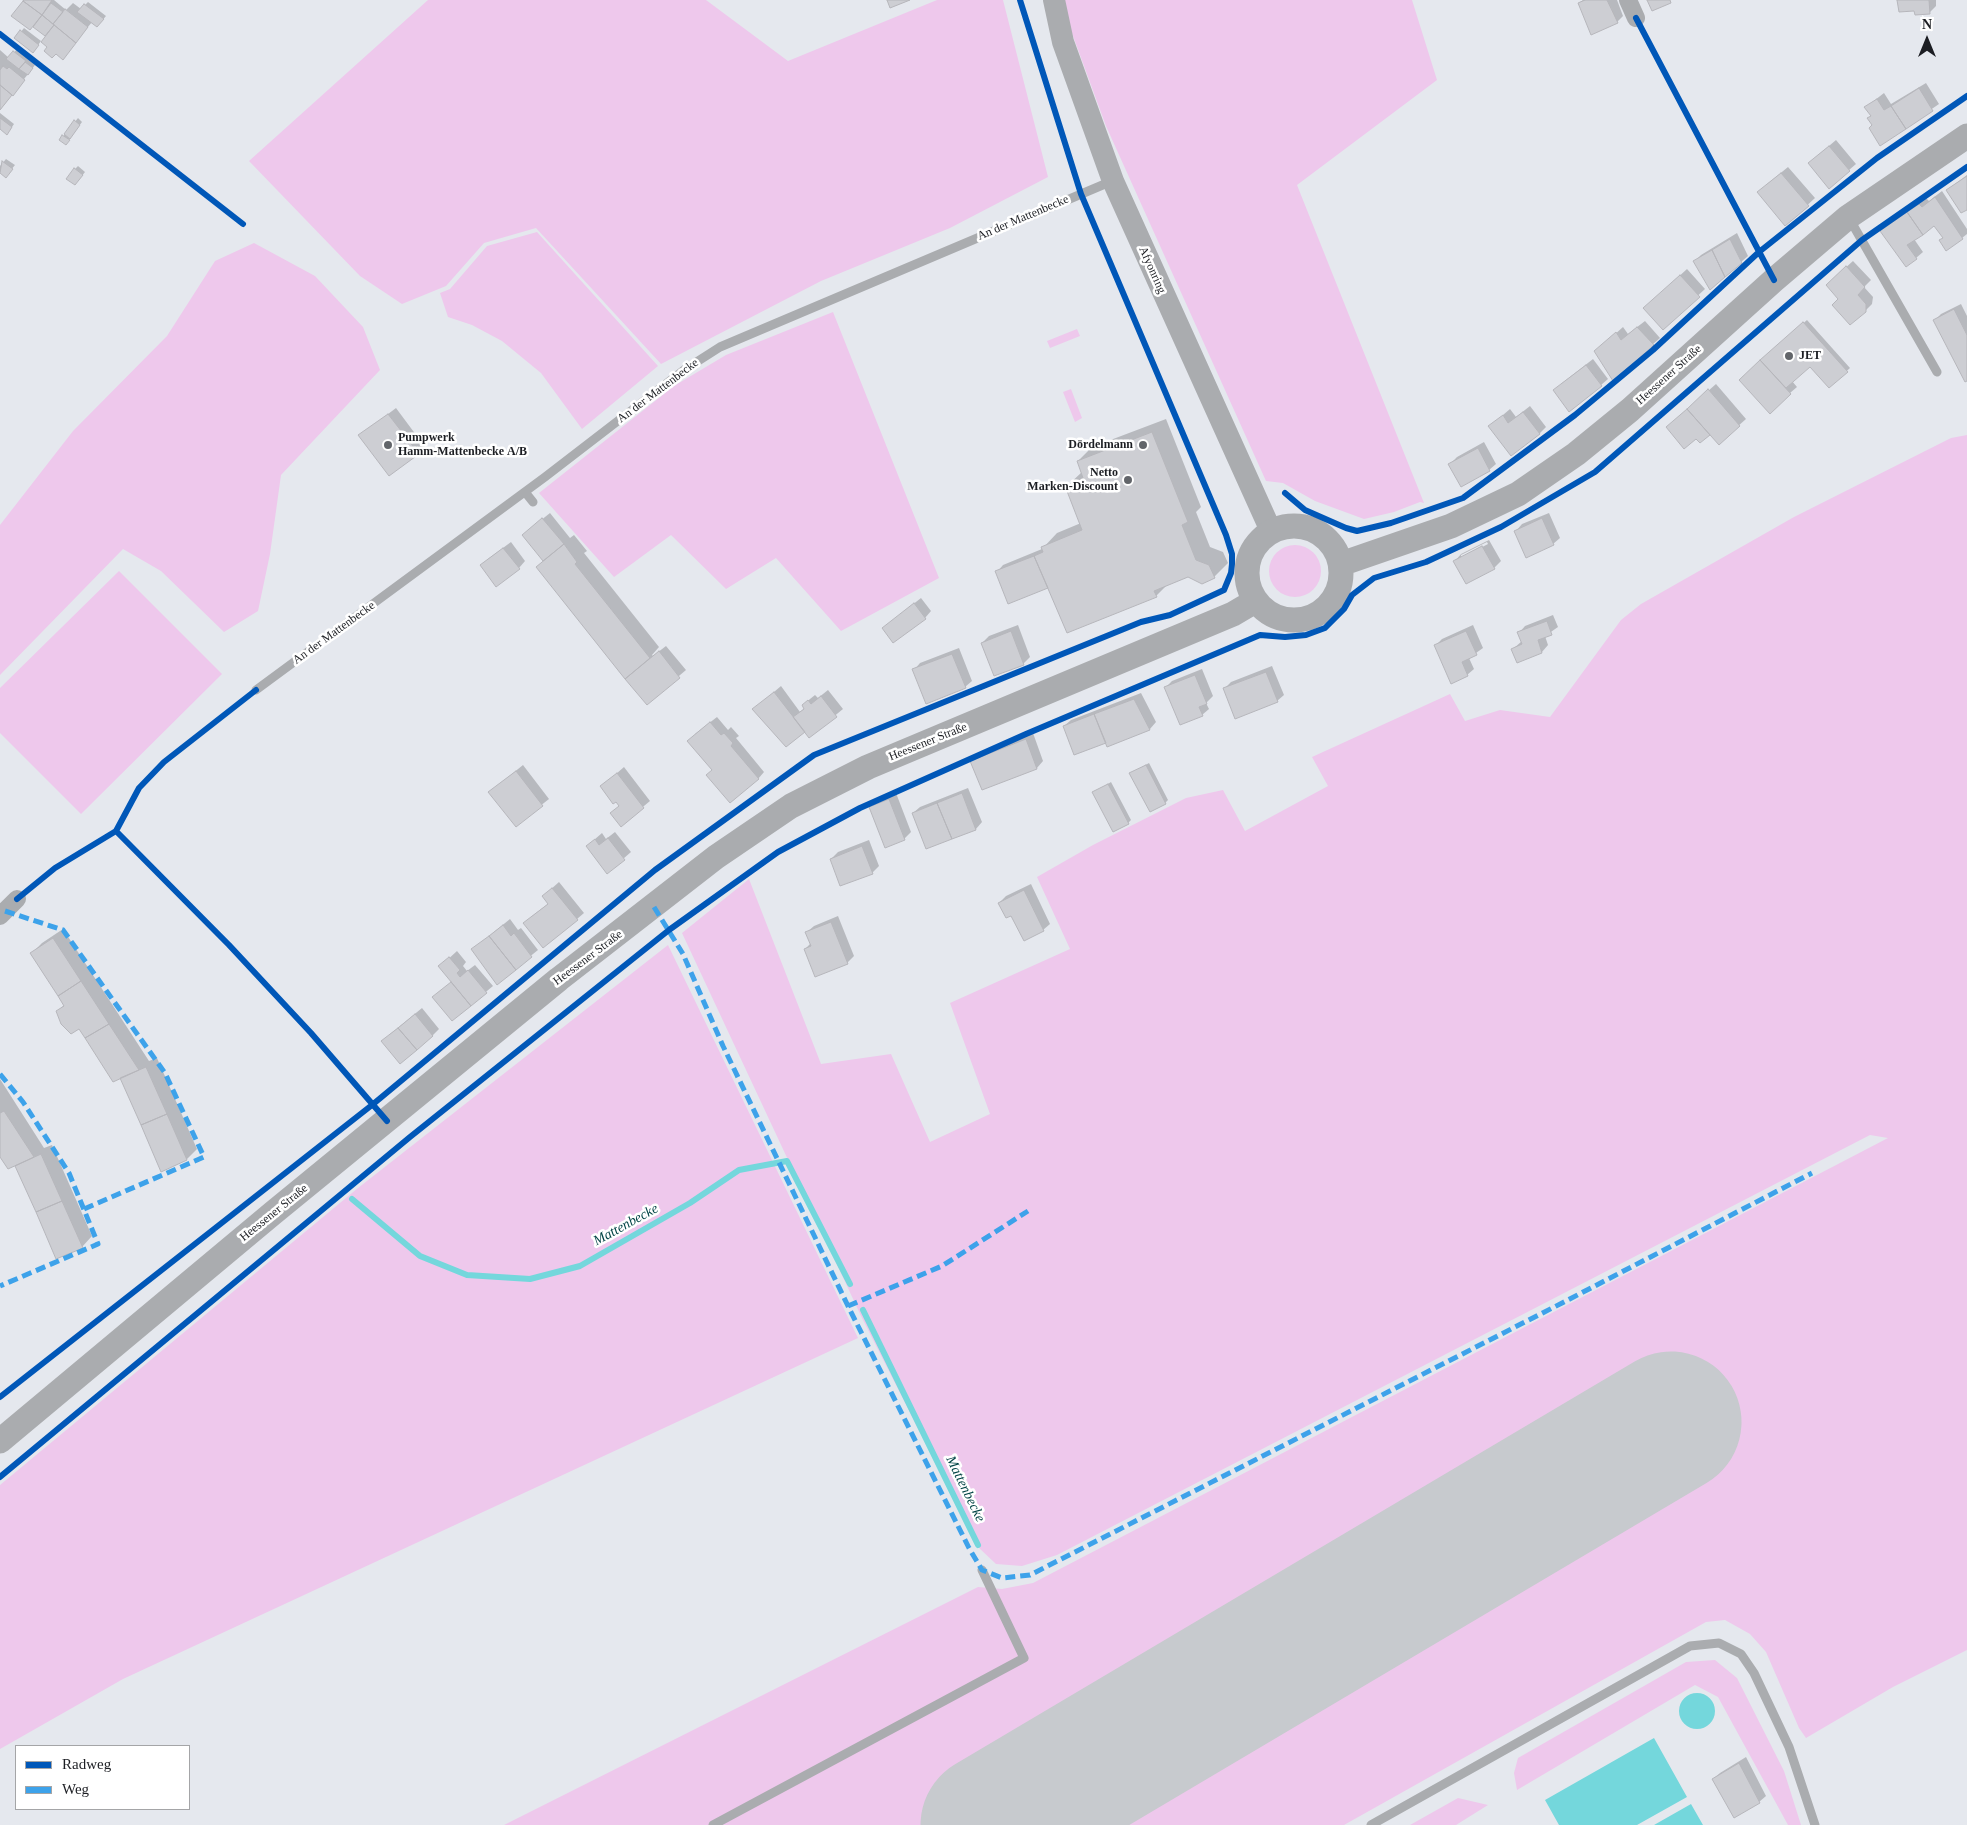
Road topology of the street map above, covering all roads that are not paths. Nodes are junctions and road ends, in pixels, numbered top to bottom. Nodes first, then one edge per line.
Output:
1 (1054, 0) edge
2 (1628, 0) edge
3 (1636, 18) dead end
4 (1967, 136) edge
5 (1112, 181) junction
6 (1848, 216) junction
7 (1937, 372) dead end
8 (525, 492) junction
9 (533, 502) dead end
10 (1271, 531) junction
11 (1341, 564) junction
12 (1255, 601) junction
13 (256, 690) dead end
14 (17, 899) dead end
15 (0, 916) edge
16 (0, 1441) edge
17 (982, 1570) dead end
18 (713, 1825) edge
19 (1372, 1825) edge
20 (1816, 1825) edge

1 - 5 street, Afyonring
2 - 3 street
4 - 6 main road, Heessener Straße
5 - 8 lane, An der Mattenbecke
5 - 10 street, Afyonring
6 - 7 lane
6 - 11 main road, Heessener Straße
8 - 9 lane
8 - 13 lane, An der Mattenbecke
10 - 11 main road
10 - 12 main road
11 - 12 main road
12 - 16 main road, Heessener Straße
14 - 15 street
17 - 18 lane
19 - 20 lane

